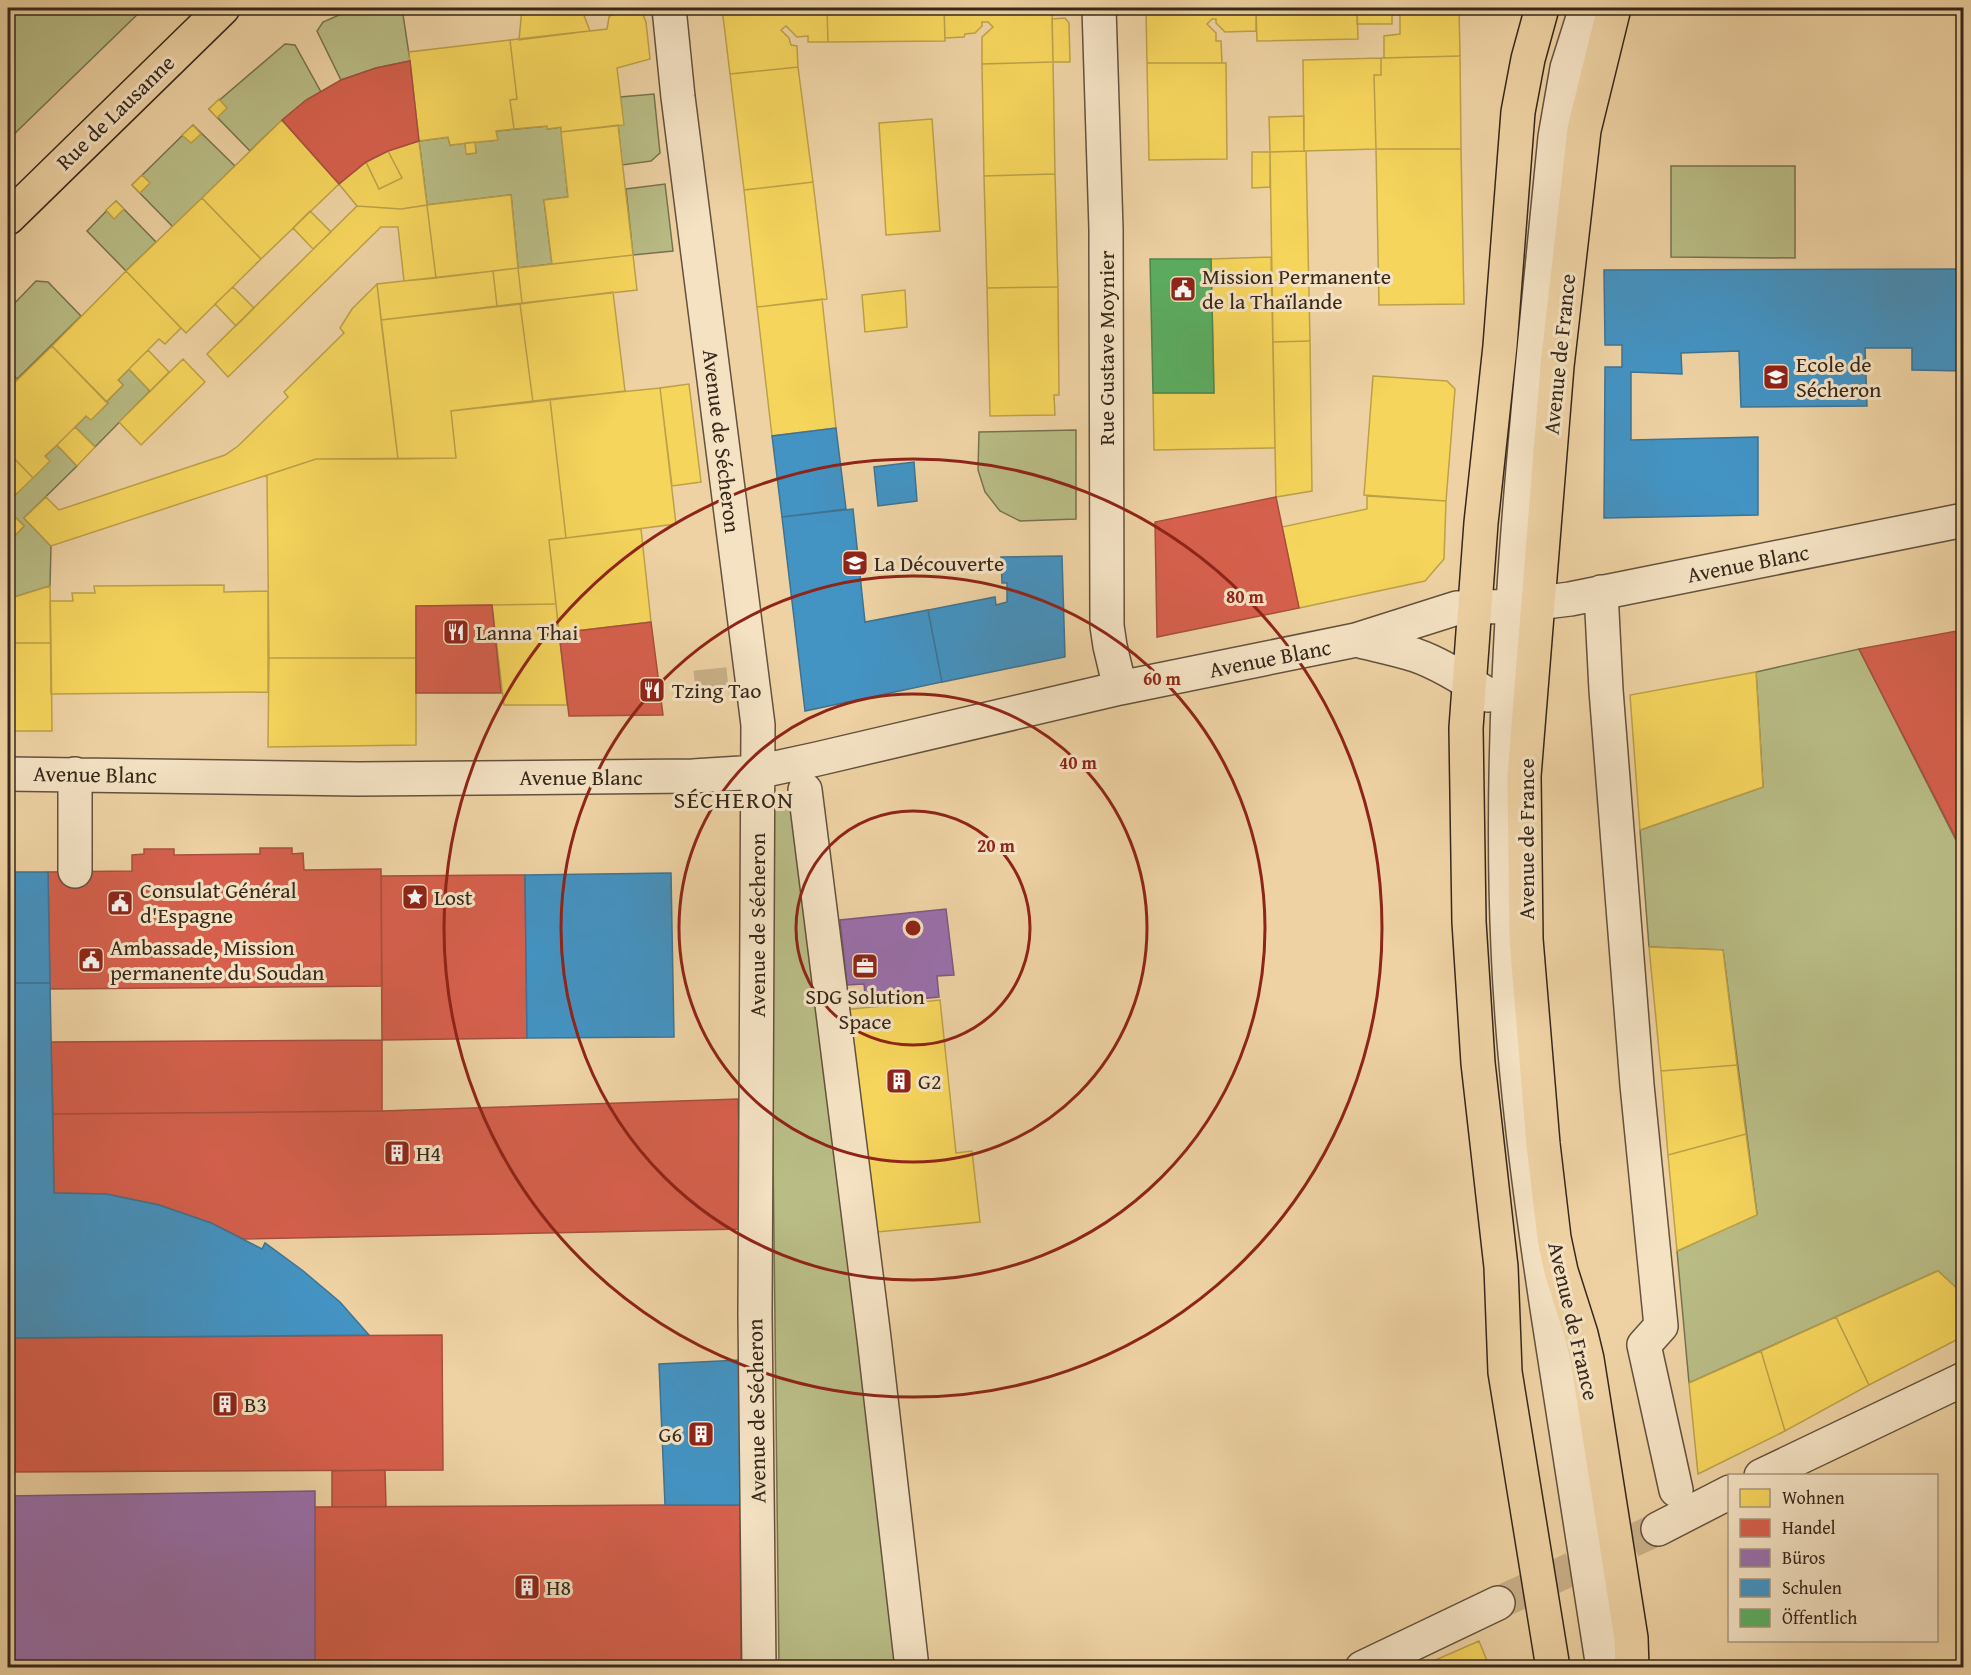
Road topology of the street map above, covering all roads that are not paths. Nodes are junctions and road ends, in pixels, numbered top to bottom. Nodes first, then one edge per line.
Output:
1 (223, 8) edge
2 (669, 8) edge
3 (1099, 8) edge
4 (1542, 8) edge
5 (1563, 8) edge
6 (1586, 8) edge
7 (1614, 8) edge
8 (8, 218) edge
9 (1963, 524) edge
10 (1601, 592) junction
11 (1504, 606) junction
12 (1356, 640) junction
13 (1120, 688) junction
14 (1479, 689) junction
15 (757, 772) junction
16 (8, 774) edge
17 (75, 774) junction
18 (805, 790) dead end
19 (75, 871) dead end
20 (1964, 1379) edge
21 (1765, 1474) edge
22 (1676, 1490) dead end
23 (1728, 1493) edge
24 (1658, 1529) tunnel mouth
25 (1498, 1603) tunnel mouth
26 (759, 1668) edge
27 (912, 1668) edge
28 (1362, 1668) edge
29 (1553, 1668) edge
30 (1584, 1668) edge
31 (1603, 1668) edge
32 (1632, 1668) edge

1 - 8 main road, Rue de Lausanne
2 - 15 street, Avenue de Sécheron
3 - 13 street, Rue Gustave Moynier
4 - 11 main road, Avenue de France
5 - 11 street
6 - 11 street
7 - 11 main road, Avenue de France
9 - 10 street, Avenue Blanc
10 - 11 street, Avenue Blanc
10 - 22 street
11 - 12 street, Avenue Blanc
11 - 14 main road, Avenue de France
11 - 31 street
11 - 32 main road, Avenue de France
12 - 13 street, Avenue Blanc
12 - 14 street, Avenue Blanc
13 - 15 street, Avenue Blanc
14 - 29 main road, Avenue de France
14 - 30 street
15 - 17 street, Avenue Blanc
15 - 26 street, Avenue de Sécheron
16 - 17 street, Avenue Blanc
17 - 19 street
18 - 27 street
20 - 21 street
23 - 24 street
25 - 28 street

